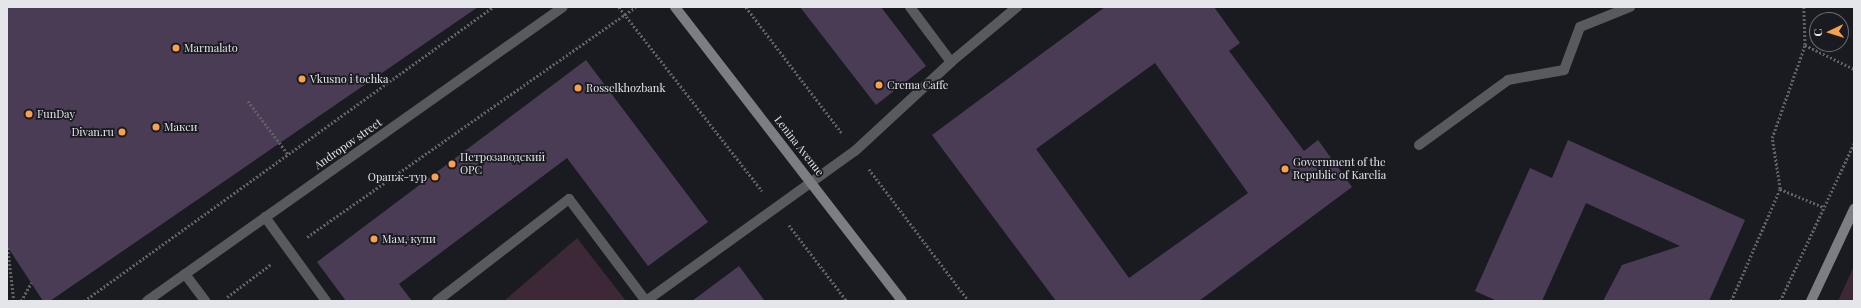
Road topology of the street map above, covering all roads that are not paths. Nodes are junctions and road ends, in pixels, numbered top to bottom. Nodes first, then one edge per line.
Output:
1 (563, 7) edge
2 (675, 7) edge
3 (910, 7) edge
4 (1017, 7) edge
5 (1630, 7) edge
6 (951, 62) junction
7 (1419, 145) dead end
8 (812, 182) junction
9 (1854, 209) edge
10 (265, 218) junction
11 (185, 274) junction
12 (147, 301) edge
13 (205, 301) edge
14 (326, 301) edge
15 (437, 301) edge
16 (646, 301) edge
17 (902, 301) edge
18 (1811, 301) edge

1 - 10 street, Andropov street
2 - 8 main road, Lenina Avenue
3 - 6 street
4 - 6 street
5 - 7 street
6 - 8 street
8 - 16 street
8 - 17 main road, Lenina Avenue
9 - 18 main road
10 - 11 street, Andropov street
10 - 14 street
11 - 12 street, Andropov street
11 - 13 street
15 - 16 street

